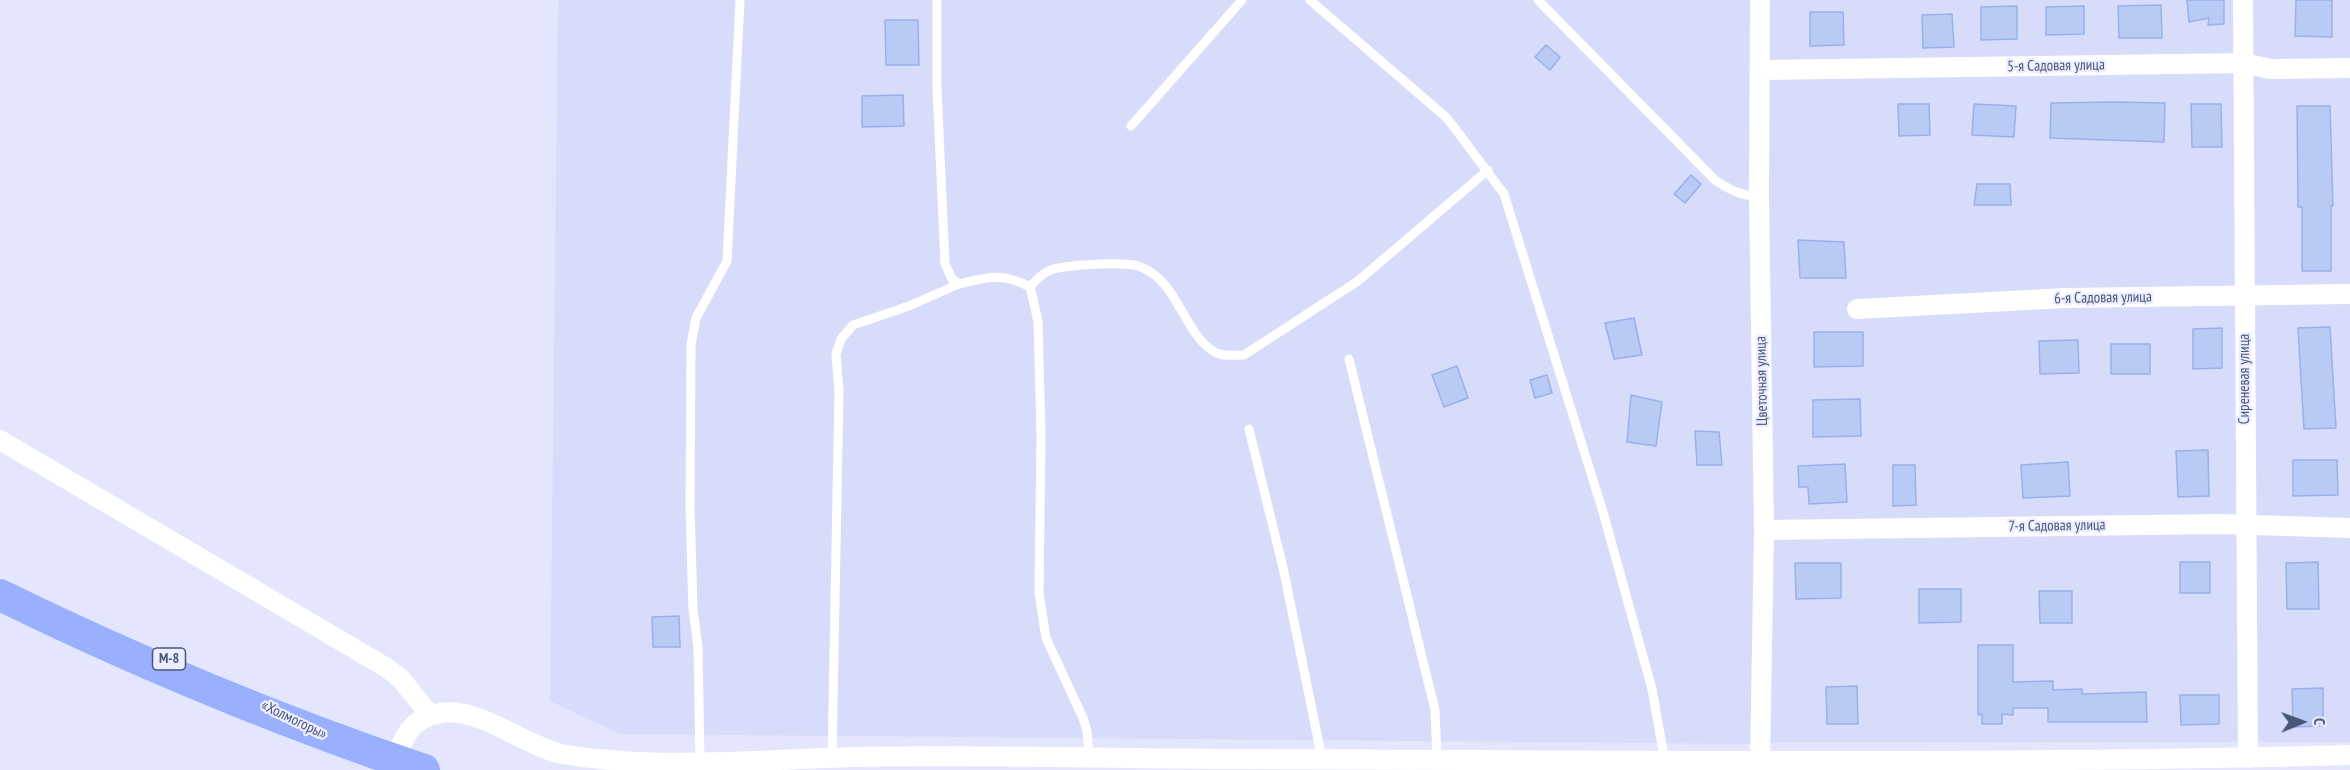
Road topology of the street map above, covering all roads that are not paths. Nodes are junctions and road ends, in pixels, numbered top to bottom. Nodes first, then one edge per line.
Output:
1 (740, 0) edge
2 (937, 0) edge
3 (1242, 0) edge
4 (1310, 0) edge
5 (1538, 0) edge
6 (1761, 0) edge
7 (2243, 0) edge
8 (2244, 63) junction
9 (2350, 68) edge
10 (1761, 70) junction
11 (1131, 126) dead end
12 (1488, 170) junction
13 (1759, 196) junction
14 (959, 284) junction
15 (1030, 287) junction
16 (2350, 294) edge
17 (2244, 296) junction
18 (1857, 309) dead end
19 (1349, 359) dead end
20 (1249, 429) dead end
21 (0, 440) edge
22 (2245, 526) junction
23 (2350, 528) edge
24 (1764, 530) junction
25 (2, 580) edge
26 (430, 715) junction
27 (2350, 755) edge
28 (1089, 756) junction
29 (832, 758) junction
30 (2248, 758) junction
31 (1322, 759) junction
32 (1437, 760) junction
33 (1665, 762) junction
34 (1760, 763) junction
35 (700, 767) junction
36 (391, 770) edge
37 (424, 770) edge

1 - 35 lane
2 - 14 lane
3 - 11 lane
4 - 12 lane
5 - 13 lane
6 - 10 street, Цветочная улица
7 - 8 street, Сиреневая улица
8 - 9 street, 5-я Садовая улица
8 - 10 street, 5-я Садовая улица
8 - 17 street, Сиреневая улица
10 - 13 street, Цветочная улица
12 - 15 lane
12 - 33 lane
13 - 24 street, Цветочная улица
14 - 15 lane
14 - 29 lane
15 - 28 lane
16 - 17 street, 6-я Садовая улица
17 - 18 street, 6-я Садовая улица
17 - 22 street, Сиреневая улица
19 - 32 lane
20 - 31 lane
21 - 26 street
22 - 23 street, 7-я Садовая улица
22 - 24 street, 7-я Садовая улица
22 - 30 street, Сиреневая улица
24 - 34 street, Цветочная улица
25 - 37 highway, «Холмогоры» / М-8
26 - 35 street
26 - 36 street
27 - 30 street
28 - 29 street
28 - 31 street
29 - 35 street
30 - 34 street
31 - 32 street
32 - 33 street
33 - 34 street

